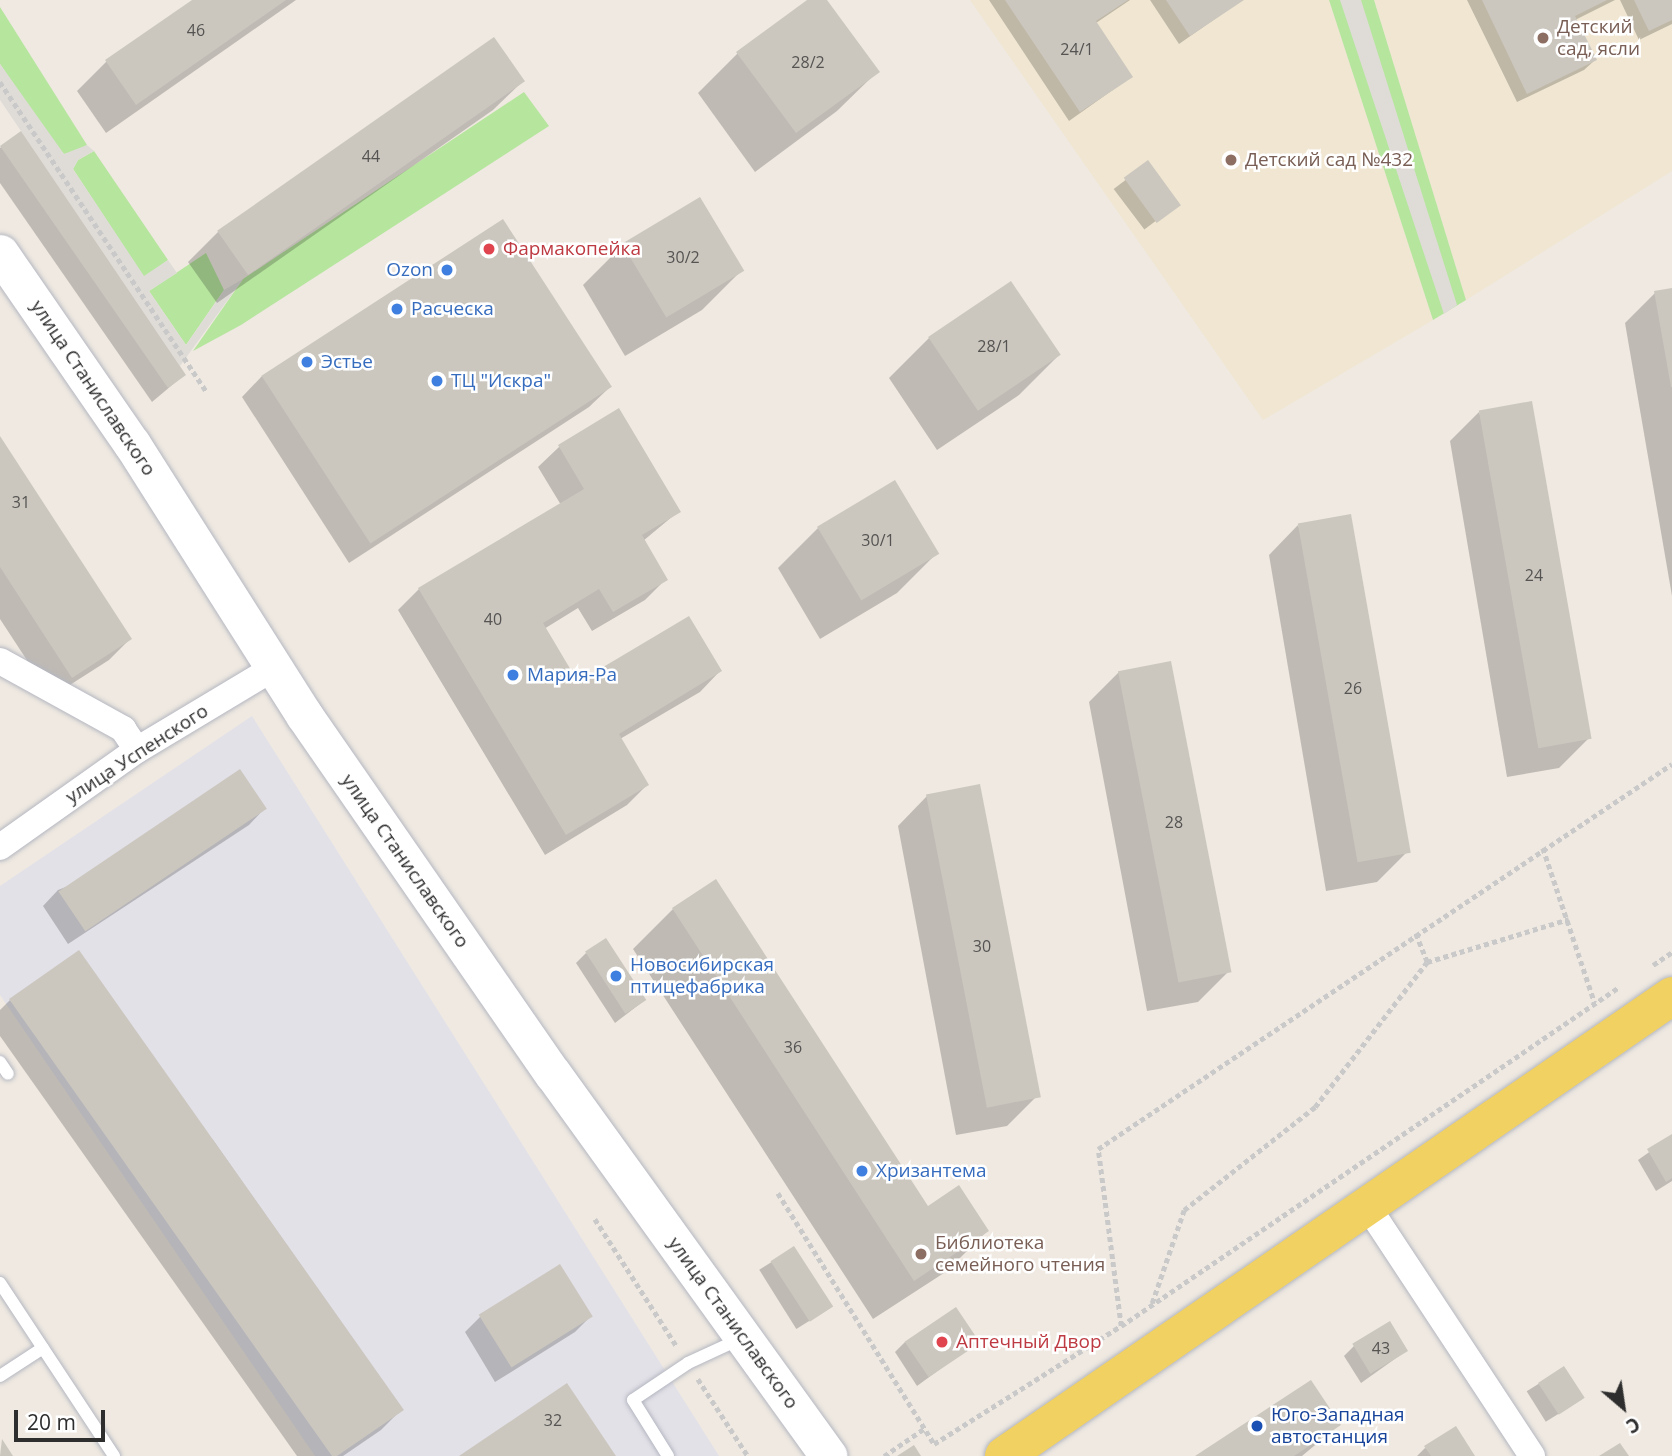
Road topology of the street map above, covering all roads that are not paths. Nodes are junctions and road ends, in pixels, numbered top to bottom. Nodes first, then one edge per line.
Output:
1 (0, 253) edge
2 (0, 661) edge
3 (277, 666) junction
4 (138, 750) junction
5 (0, 848) edge
6 (1662, 995) edge
7 (0, 1062) edge
8 (8, 1074) dead end
9 (1368, 1207) junction
10 (0, 1283) edge
11 (743, 1338) junction
12 (43, 1348) junction
13 (0, 1377) edge
14 (114, 1456) edge
15 (668, 1456) edge
16 (829, 1456) edge
17 (1004, 1456) edge
18 (1532, 1456) edge

1 - 3 street, улица Станиславского
2 - 4 street
3 - 4 street, улица Успенского
3 - 11 street, улица Станиславского
4 - 5 street, улица Успенского
6 - 9 main road
7 - 8 lane
9 - 17 main road
9 - 18 street
10 - 12 lane
11 - 15 lane
11 - 16 street, улица Станиславского
12 - 13 lane
12 - 14 lane

